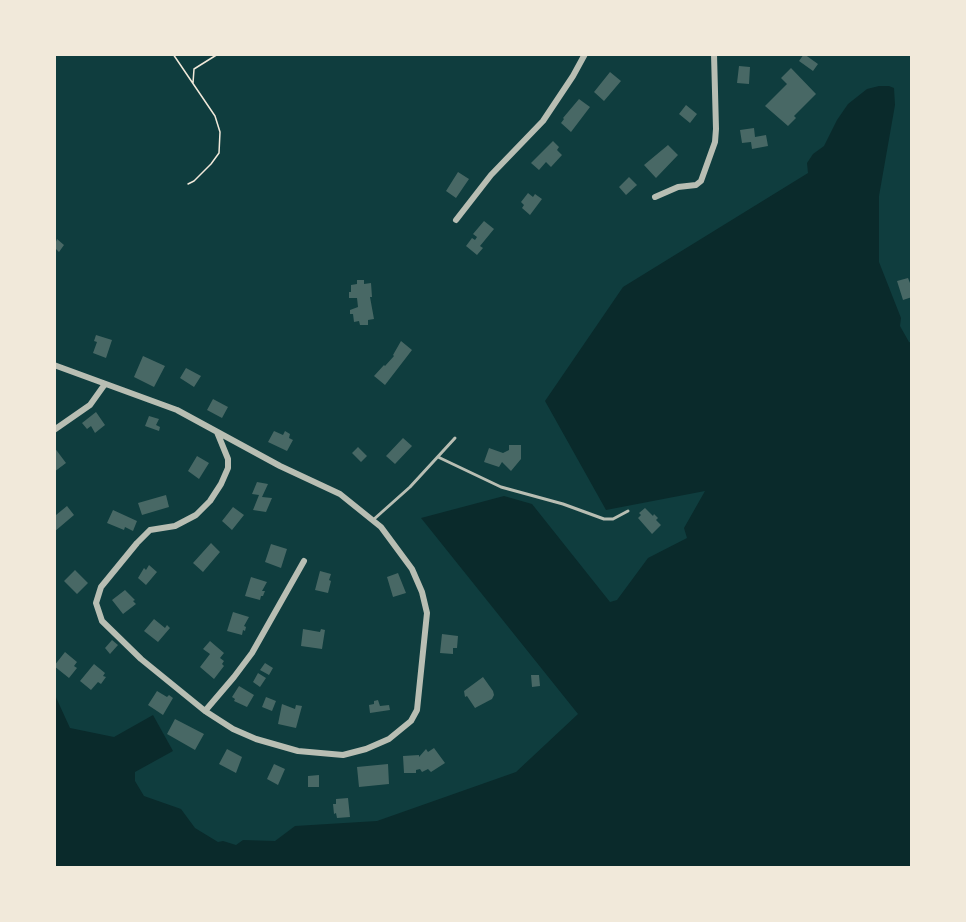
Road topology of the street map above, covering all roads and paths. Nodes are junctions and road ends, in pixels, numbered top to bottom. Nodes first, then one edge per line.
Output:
1 (173, 54) edge
2 (218, 54) edge
3 (585, 54) edge
4 (714, 54) edge
5 (193, 84) junction
6 (188, 184) dead end
7 (655, 196) dead end
8 (456, 220) dead end
9 (54, 365) edge
10 (105, 384) junction
11 (54, 430) edge
12 (217, 432) junction
13 (455, 438) dead end
14 (438, 457) junction
15 (628, 511) dead end
16 (373, 520) junction
17 (304, 561) dead end
18 (205, 711) junction

1 - 5 path
2 - 5 path
3 - 8 street
4 - 7 street
5 - 6 path
9 - 10 street
10 - 11 street
10 - 12 street
12 - 16 street
12 - 18 street
13 - 14 lane
14 - 15 lane
14 - 16 lane
16 - 18 street
17 - 18 street

